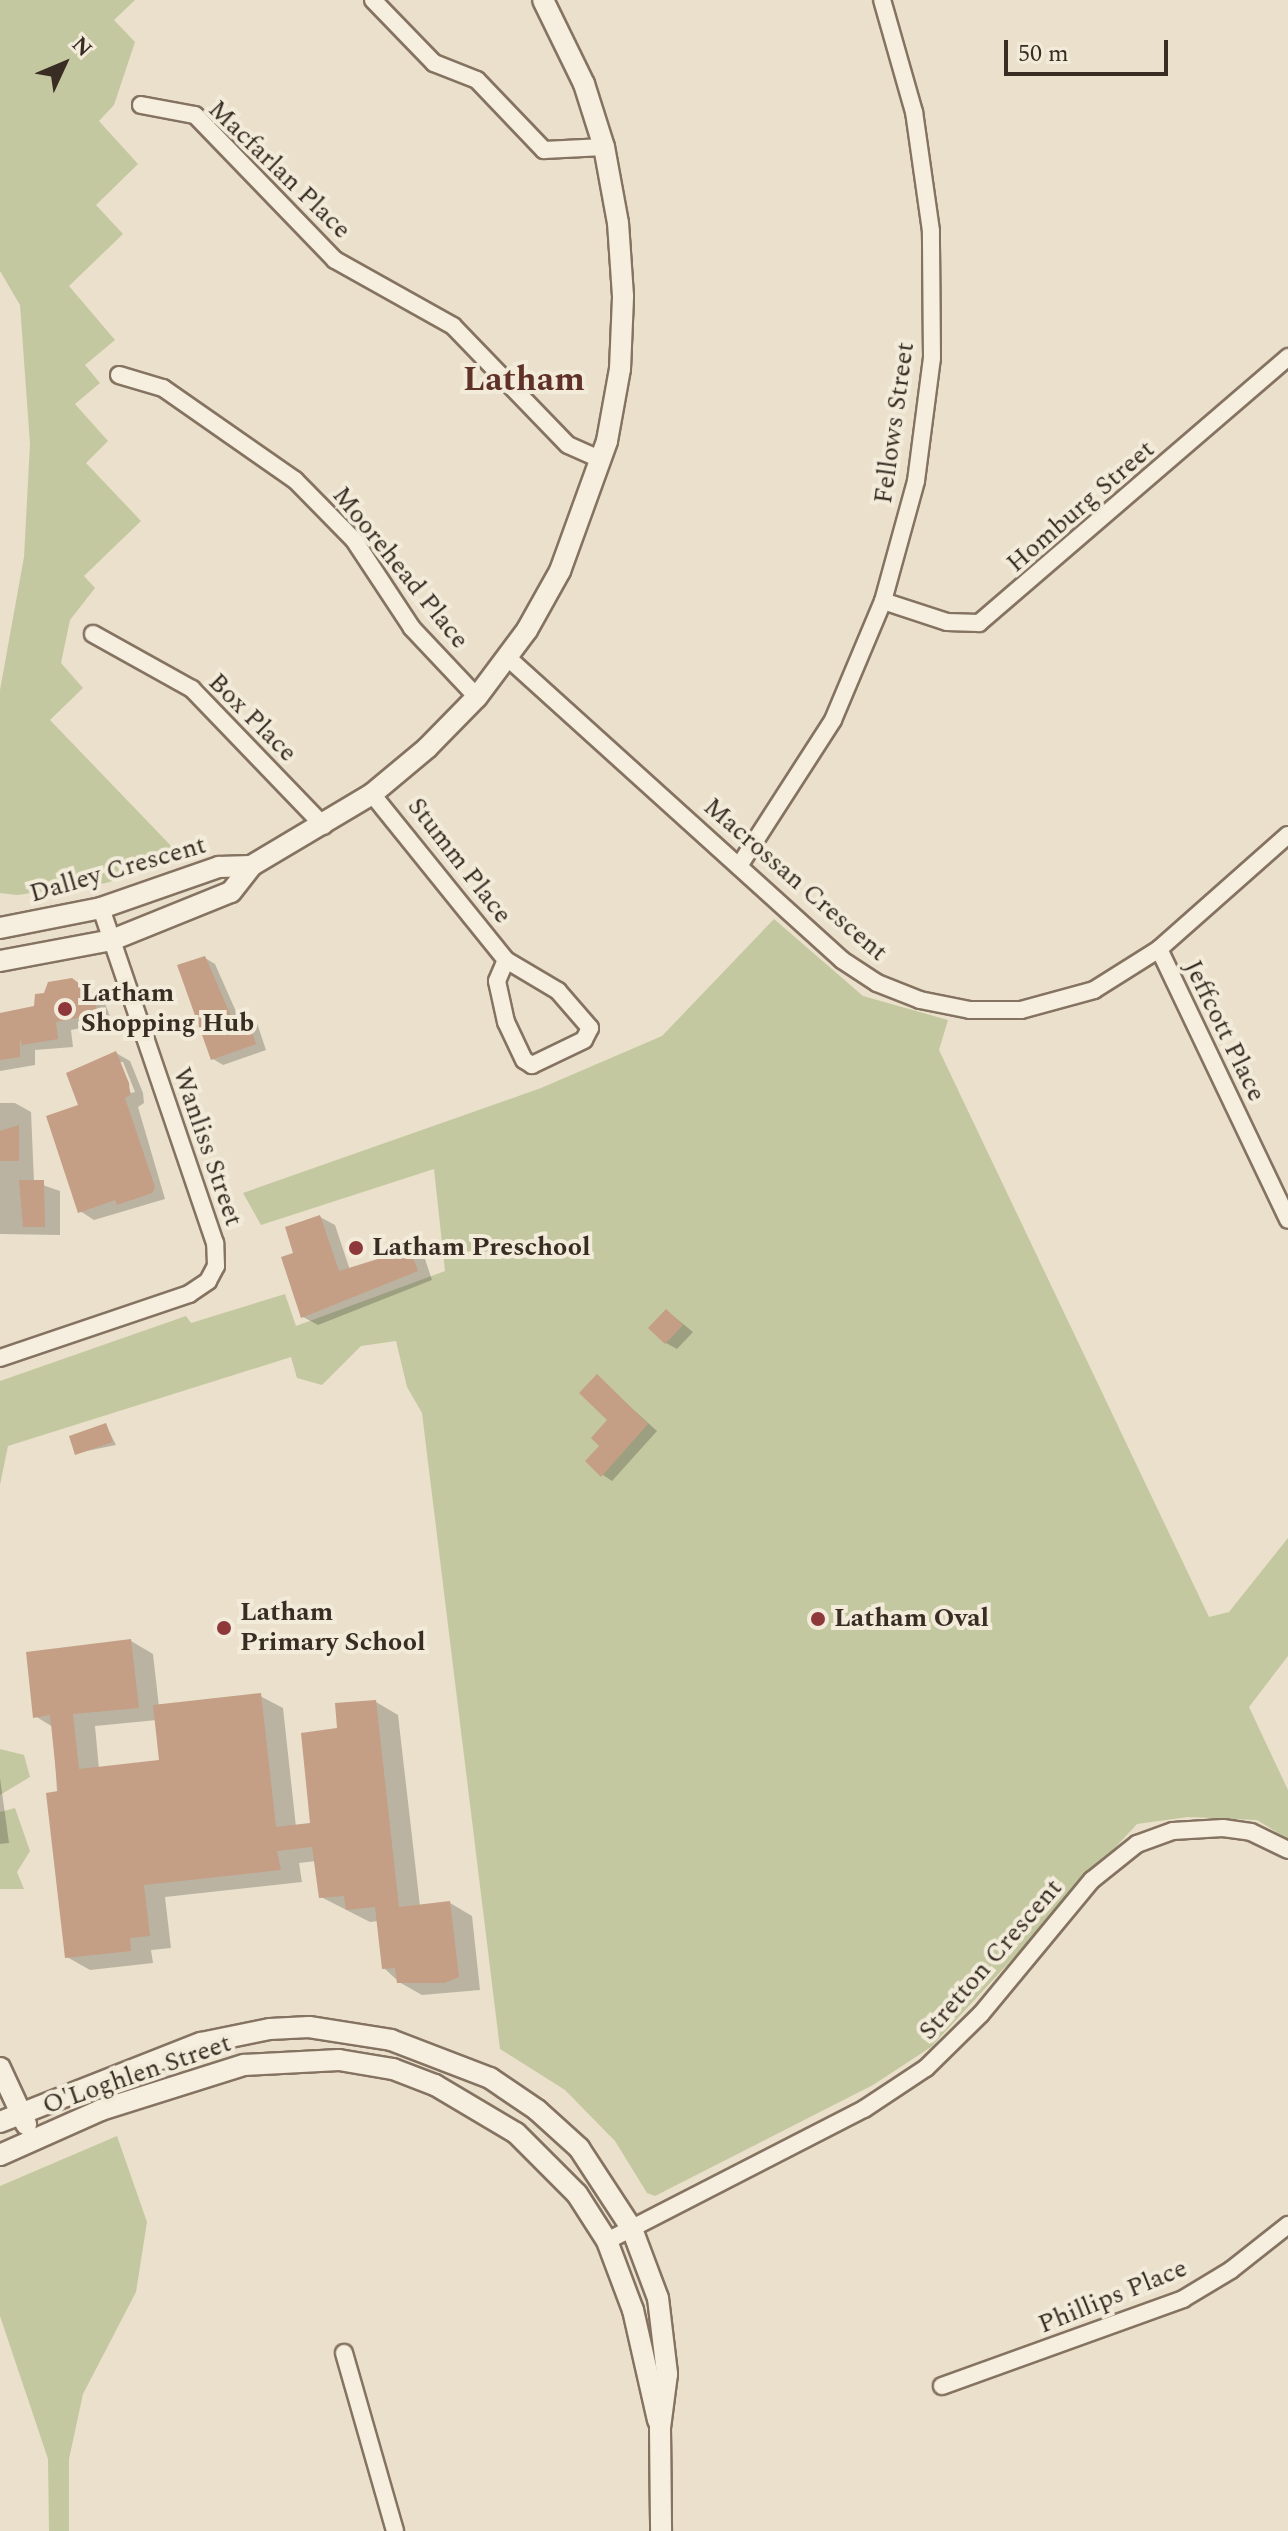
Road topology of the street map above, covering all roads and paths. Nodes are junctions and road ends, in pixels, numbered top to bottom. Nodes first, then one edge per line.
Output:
1 (373, 0) edge
2 (543, 0) edge
3 (882, 0) edge
4 (141, 105) dead end
5 (604, 147) junction
6 (1288, 357) edge
7 (119, 375) dead end
8 (602, 460) junction
9 (883, 601) junction
10 (93, 634) dead end
11 (508, 658) junction
12 (477, 697) junction
13 (372, 794) junction
14 (324, 826) junction
15 (1288, 835) edge
16 (251, 866) junction
17 (739, 866) junction
18 (101, 908) junction
19 (0, 928) edge
20 (112, 940) junction
21 (1159, 949) junction
22 (506, 960) junction
23 (0, 961) edge
24 (1288, 1220) edge
25 (0, 1358) edge
26 (1288, 1850) edge
27 (0, 2068) edge
28 (21, 2112) junction
29 (0, 2122) edge
30 (33, 2139) junction
31 (2, 2148) edge
32 (1288, 2225) edge
33 (632, 2229) junction
34 (607, 2241) junction
35 (344, 2353) dead end
36 (942, 2386) dead end
37 (660, 2428) junction
38 (395, 2531) edge
39 (661, 2531) edge

1 - 5 street
2 - 5 street, Dalley Crescent
3 - 9 street, Fellows Street
4 - 8 street, Macfarlan Place
5 - 8 street, Dalley Crescent
6 - 9 street, Homburg Street
7 - 12 street, Moorehead Place
8 - 11 street, Dalley Crescent
9 - 17 street, Fellows Street
10 - 14 street, Box Place
11 - 12 street, Dalley Crescent
11 - 17 street, Macrossan Crescent
12 - 13 street, Dalley Crescent
13 - 14 street, Dalley Crescent
13 - 22 street, Stumm Place
14 - 16 street, Dalley Crescent
15 - 21 street, Macrossan Crescent
16 - 18 street, Dalley Crescent
16 - 20 street, Dalley Crescent
17 - 21 street, Macrossan Crescent
18 - 19 street, Dalley Crescent
18 - 20 street, Wanliss Street
20 - 23 street, Dalley Crescent
20 - 25 street, Wanliss Street
21 - 24 street, Jeffcott Place
22 - 22 street, Stumm Place
26 - 33 street, Stretton Crescent
27 - 28 street
28 - 29 street, O'Loghlen Street
28 - 30 street
28 - 33 street, O'Loghlen Street
30 - 31 street, O'Loghlen Street
30 - 34 street, O'Loghlen Street
32 - 36 street, Phillips Place
33 - 34 street, Stretton Crescent
33 - 37 street, O'Loghlen Street
34 - 37 street, O'Loghlen Street
35 - 38 street
37 - 39 street, O'Loghlen Street

